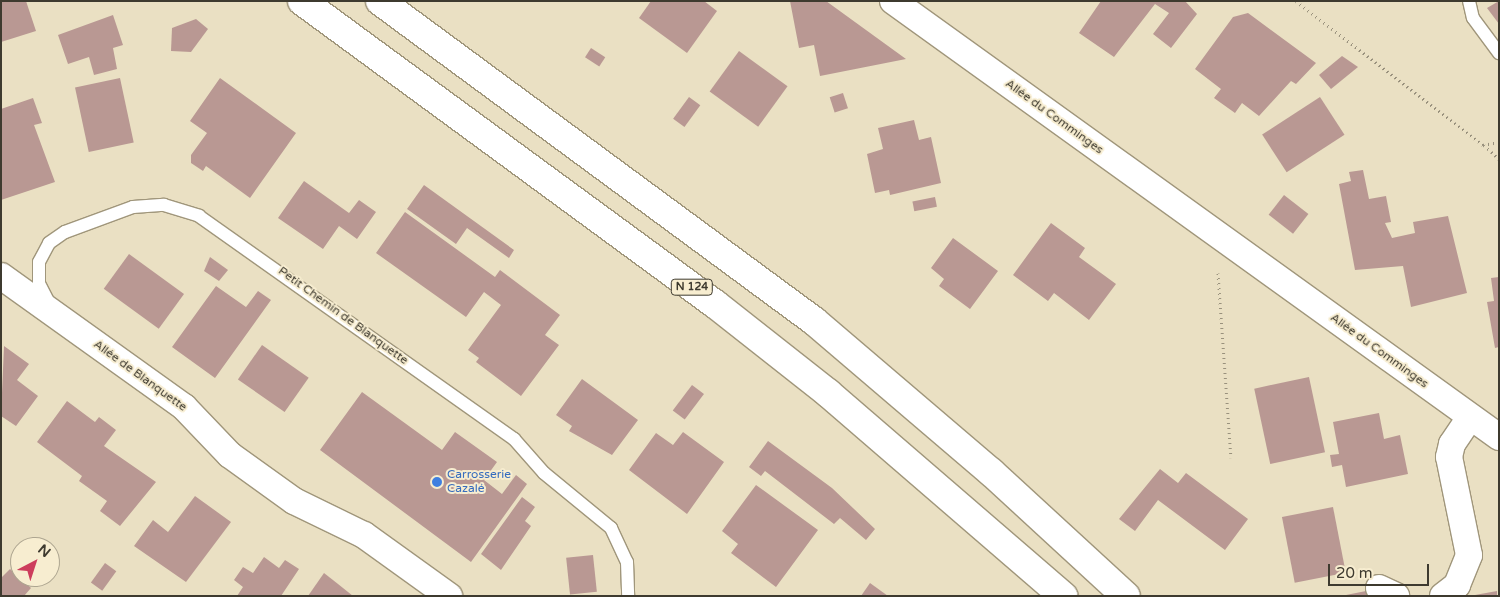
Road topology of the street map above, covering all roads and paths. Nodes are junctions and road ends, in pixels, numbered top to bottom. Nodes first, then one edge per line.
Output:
1 (302, 1) edge
2 (380, 1) edge
3 (894, 1) edge
4 (1296, 1) edge
5 (1469, 1) edge
6 (1499, 53) edge
7 (1499, 142) edge
8 (1483, 145) junction
9 (1499, 159) edge
10 (1215, 233) junction
11 (1, 276) edge
12 (56, 315) junction
13 (1470, 417) junction
14 (1499, 437) edge
15 (1231, 458) dead end
16 (449, 596) edge
17 (628, 596) edge
18 (1063, 596) edge
19 (1126, 596) edge
20 (1443, 596) edge

1 - 18 highway, N 124
2 - 19 highway
3 - 10 street, Allée du Comminges
4 - 8 path
5 - 6 lane
7 - 8 path
8 - 9 path
10 - 13 street, Allée du Comminges
10 - 15 path
11 - 12 street, Allée de Blanquette
12 - 16 street, Allée de Blanquette
12 - 17 lane, Petit Chemin de Blanquette
13 - 14 street, Allée du Comminges
13 - 20 street

